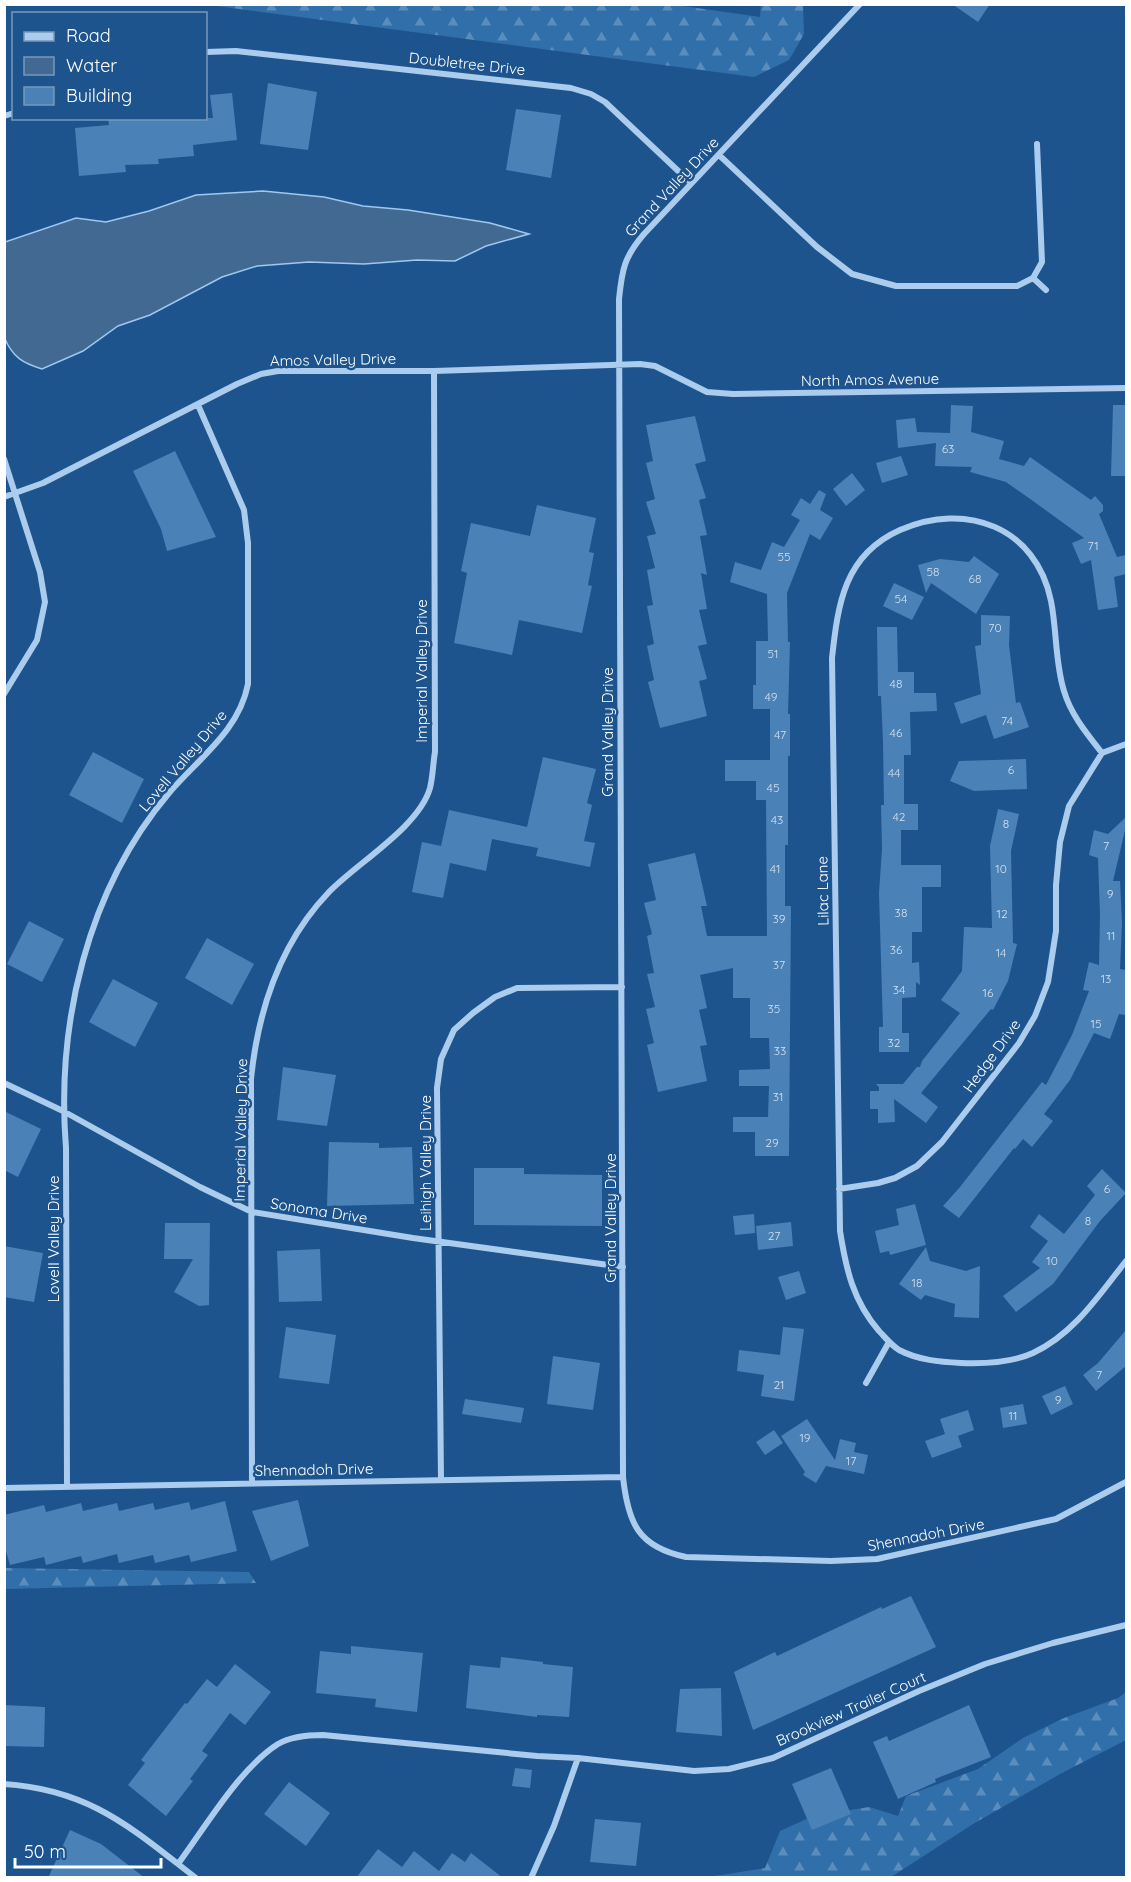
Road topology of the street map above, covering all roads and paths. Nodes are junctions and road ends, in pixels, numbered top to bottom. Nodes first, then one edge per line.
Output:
1 (860, 4) edge
2 (207, 52) edge
3 (1037, 144) dead end
4 (719, 155) junction
5 (691, 183) junction
6 (1033, 278) junction
7 (1046, 290) dead end
8 (619, 365) junction
9 (434, 371) junction
10 (1126, 388) edge
11 (198, 405) junction
12 (4, 459) edge
13 (16, 494) junction
14 (4, 497) edge
15 (4, 694) edge
16 (1126, 744) edge
17 (1102, 753) junction
18 (622, 987) junction
19 (4, 1083) edge
20 (63, 1110) junction
21 (839, 1189) junction
22 (252, 1212) junction
23 (439, 1240) junction
24 (1126, 1261) edge
25 (623, 1267) junction
26 (889, 1342) junction
27 (866, 1383) dead end
28 (623, 1477) junction
29 (441, 1480) junction
30 (1126, 1482) edge
31 (252, 1484) junction
32 (67, 1487) junction
33 (4, 1488) edge
34 (651, 1544) joint
35 (1126, 1625) edge
36 (578, 1758) junction
37 (4, 1784) edge
38 (178, 1864) junction
39 (196, 1878) edge
40 (531, 1878) edge

1 - 4 street, Grand Valley Drive
2 - 5 street, Doubletree Drive
3 - 6 street
4 - 5 street, Grand Valley Drive
4 - 6 street
5 - 8 street, Grand Valley Drive
6 - 7 street
8 - 9 street, Amos Valley Drive
8 - 10 street, North Amos Avenue
8 - 18 street, Grand Valley Drive
9 - 11 street, Amos Valley Drive
9 - 22 street, Imperial Valley Drive
11 - 13 street, Amos Valley Drive
11 - 20 street, Lovell Valley Drive
12 - 13 street
13 - 14 street, Amos Valley Drive
13 - 15 street
16 - 17 street
17 - 21 street, Hedge Drive
17 - 21 street, Lilac Lane
18 - 23 street, Leihigh Valley Drive
18 - 25 street, Grand Valley Drive
19 - 20 street, Sonoma Drive
20 - 22 street, Sonoma Drive
20 - 32 street, Lovell Valley Drive
21 - 26 street, Lilac Lane
22 - 23 street, Sonoma Drive
22 - 31 street, Imperial Valley Drive
23 - 25 street, Sonoma Drive
23 - 29 street, Leihigh Valley Drive
24 - 26 street, Lilac Lane
25 - 28 street, Grand Valley Drive
26 - 27 street
28 - 29 street, Shennadoh Drive
28 - 34 street, Grand Valley Drive
29 - 31 street, Shennadoh Drive
30 - 34 street, Shennadoh Drive
31 - 32 street, Shennadoh Drive
32 - 33 street, Shennadoh Drive
35 - 36 street, Brookview Trailer Court
36 - 38 street, Brookview Trailer Court
36 - 40 street
37 - 38 street
38 - 39 street

